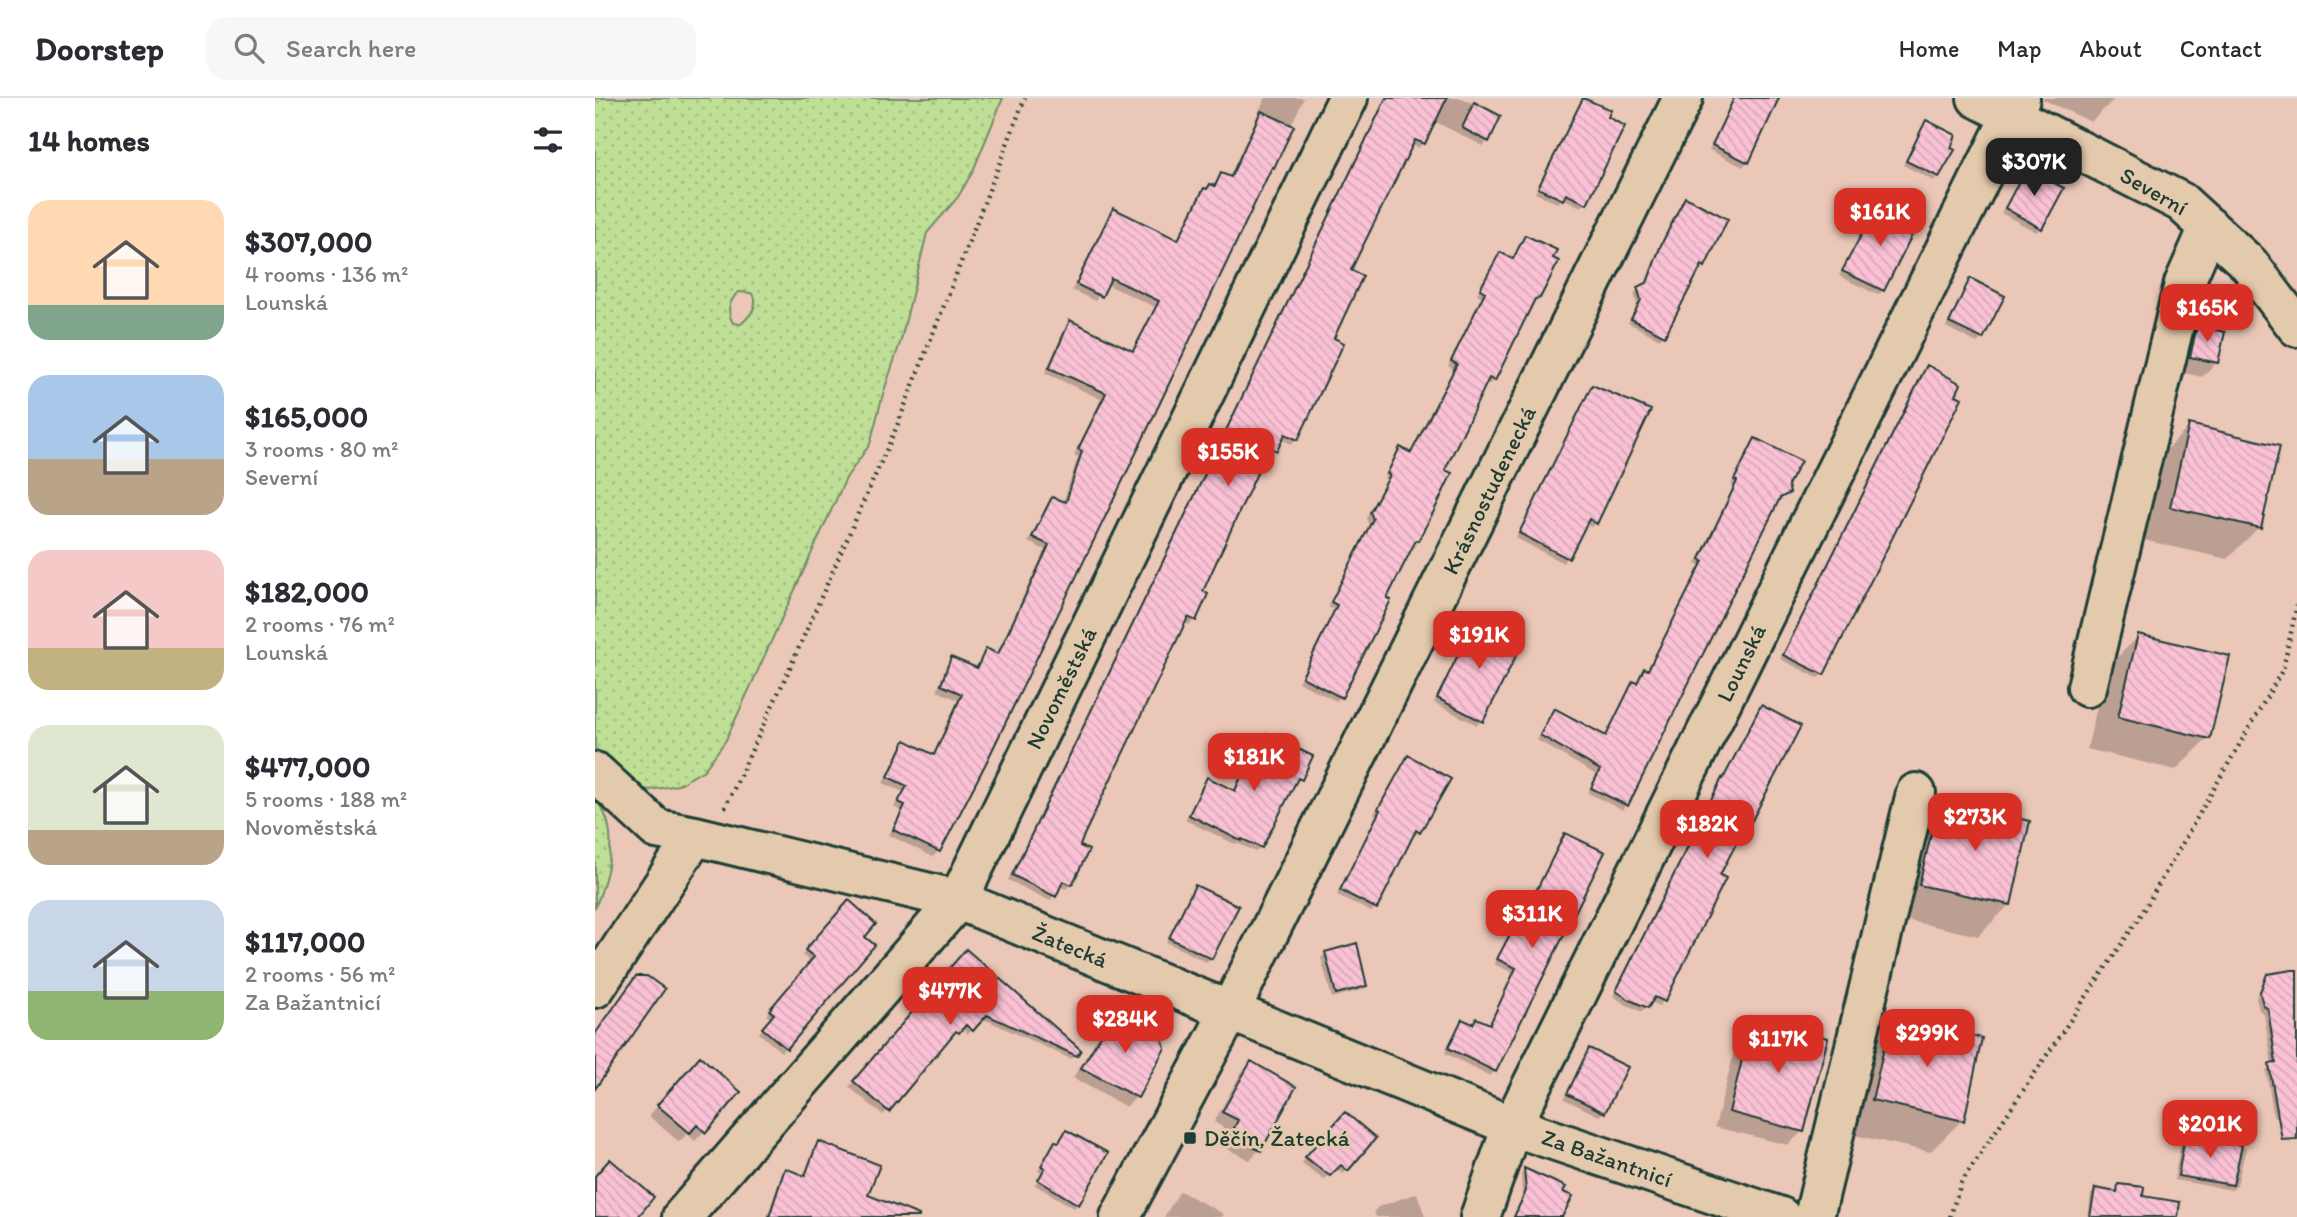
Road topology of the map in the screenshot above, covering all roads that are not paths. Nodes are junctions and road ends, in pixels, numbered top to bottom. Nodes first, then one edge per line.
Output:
1 (1348, 98) edge
2 (1683, 98) edge
3 (1977, 98) edge
4 (2017, 106) edge
5 (2209, 227) junction
6 (2294, 315) edge
7 (2087, 687) dead end
8 (595, 772) edge
9 (1916, 793) dead end
10 (695, 836) junction
11 (958, 900) junction
12 (595, 988) edge
13 (1230, 1012) junction
14 (1512, 1126) junction
15 (682, 1217) edge
16 (1120, 1217) edge
17 (1480, 1217) edge
18 (1781, 1217) edge
19 (1814, 1217) edge

1 - 11 street, Novoměstská
2 - 13 street, Krásnostudenecká
3 - 4 street, Severní
4 - 5 street, Severní
4 - 14 street, Lounská
5 - 6 street, Severní
5 - 7 street
8 - 10 street, Žatecká
9 - 19 street
10 - 11 street, Žatecká
10 - 12 street
11 - 13 street, Žatecká
11 - 15 street, Novoměstská
13 - 14 street, Žatecká
13 - 16 street, Krásnostudenecká
14 - 17 street, Lounská
14 - 18 street, Za Bažantnicí

